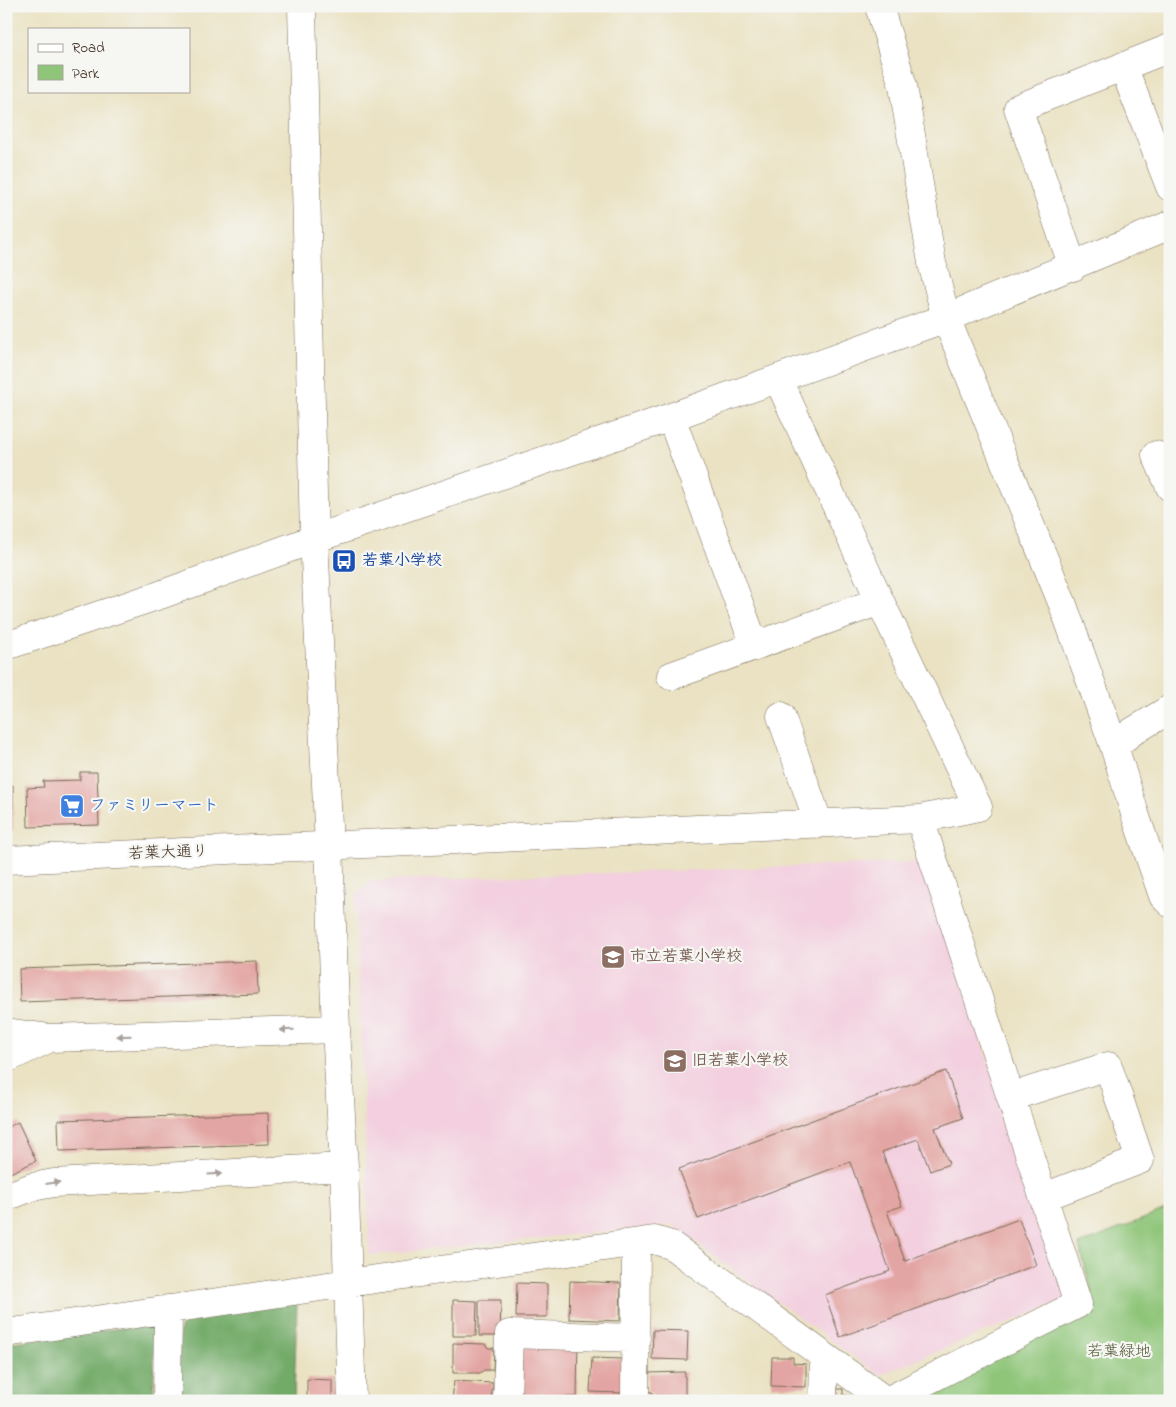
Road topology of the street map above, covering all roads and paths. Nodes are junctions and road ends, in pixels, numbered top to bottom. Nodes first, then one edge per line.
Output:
1 (302, 6) edge
2 (878, 6) edge
3 (1170, 48) edge
4 (1123, 66) junction
5 (1170, 187) edge
6 (1170, 225) edge
7 (1073, 267) junction
8 (946, 318) junction
9 (778, 379) junction
10 (671, 417) junction
11 (1156, 455) dead end
12 (1170, 487) edge
13 (314, 539) junction
14 (880, 601) junction
15 (6, 646) edge
16 (755, 647) junction
17 (671, 676) dead end
18 (1170, 709) edge
19 (781, 716) dead end
20 (1114, 746) junction
21 (920, 819) junction
22 (819, 824) junction
23 (330, 846) junction
24 (6, 860) edge
25 (1170, 903) edge
26 (336, 1029) junction
27 (6, 1032) edge
28 (50, 1038) junction
29 (6, 1058) edge
30 (1011, 1097) junction
31 (344, 1168) junction
32 (6, 1197) edge
33 (1044, 1197) junction
34 (636, 1243) junction
35 (348, 1283) junction
36 (168, 1309) junction
37 (6, 1333) edge
38 (636, 1338) junction
39 (824, 1356) junction
40 (167, 1401) edge
41 (352, 1401) edge
42 (507, 1401) edge
43 (635, 1401) edge
44 (823, 1401) edge
45 (886, 1401) edge

1 - 13 street
2 - 8 street
3 - 4 street
4 - 5 street
4 - 7 street
6 - 7 street
7 - 8 street
8 - 9 street
8 - 20 street
9 - 10 street
9 - 14 street
10 - 13 street
10 - 16 street
11 - 12 street
13 - 15 street
13 - 23 street
14 - 16 street
14 - 21 street, 若葉大通り
16 - 17 street
18 - 20 street
19 - 22 street
20 - 25 street
21 - 22 street, 若葉大通り
21 - 30 street
22 - 23 street, 若葉大通り
23 - 24 street, 若葉大通り
23 - 26 street
26 -> 28 street
26 - 31 street
27 - 28 street
28 - 29 street
30 - 33 street
30 - 33 street
32 -> 31 street
31 - 35 street
33 - 45 street
34 - 35 street
34 - 38 street
34 - 39 street
35 - 36 street
35 - 41 street
36 - 37 street
36 - 40 street
38 - 42 street
38 - 43 street
39 - 44 street
39 - 45 street

